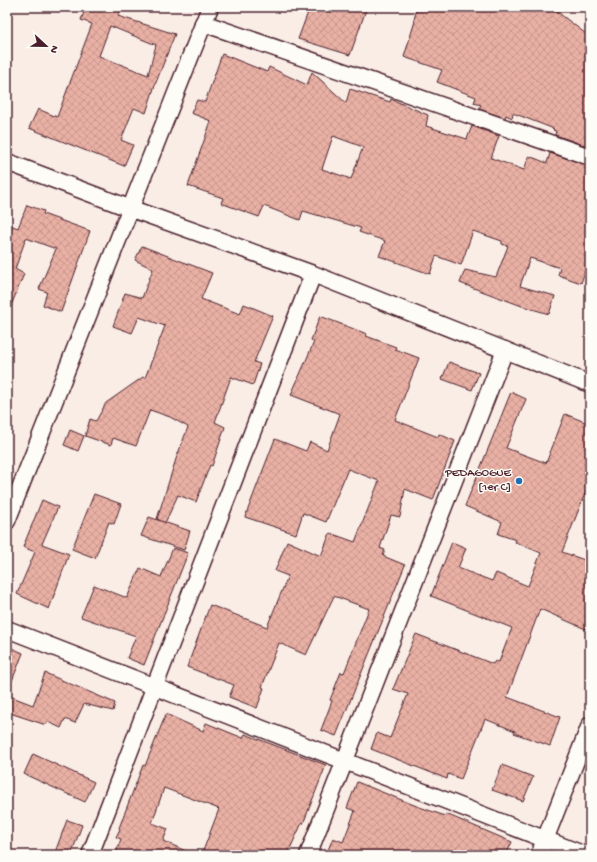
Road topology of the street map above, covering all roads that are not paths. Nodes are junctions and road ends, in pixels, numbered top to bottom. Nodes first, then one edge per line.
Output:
1 (210, 7) edge
2 (203, 23) junction
3 (590, 157) edge
4 (7, 162) edge
5 (129, 208) junction
6 (313, 274) junction
7 (504, 350) junction
8 (590, 384) edge
9 (7, 521) edge
10 (7, 629) edge
11 (154, 687) junction
12 (590, 725) edge
13 (345, 761) junction
14 (546, 840) junction
15 (90, 855) edge
16 (308, 855) edge
17 (540, 855) edge
18 (585, 855) edge

1 - 2 street
2 - 3 street
2 - 5 street
4 - 5 street
5 - 6 street
5 - 9 street
6 - 7 street
6 - 11 street
7 - 8 street
7 - 13 street
10 - 11 street
11 - 13 street
11 - 15 street
12 - 14 street
13 - 14 street
13 - 16 street
14 - 17 street
14 - 18 street

